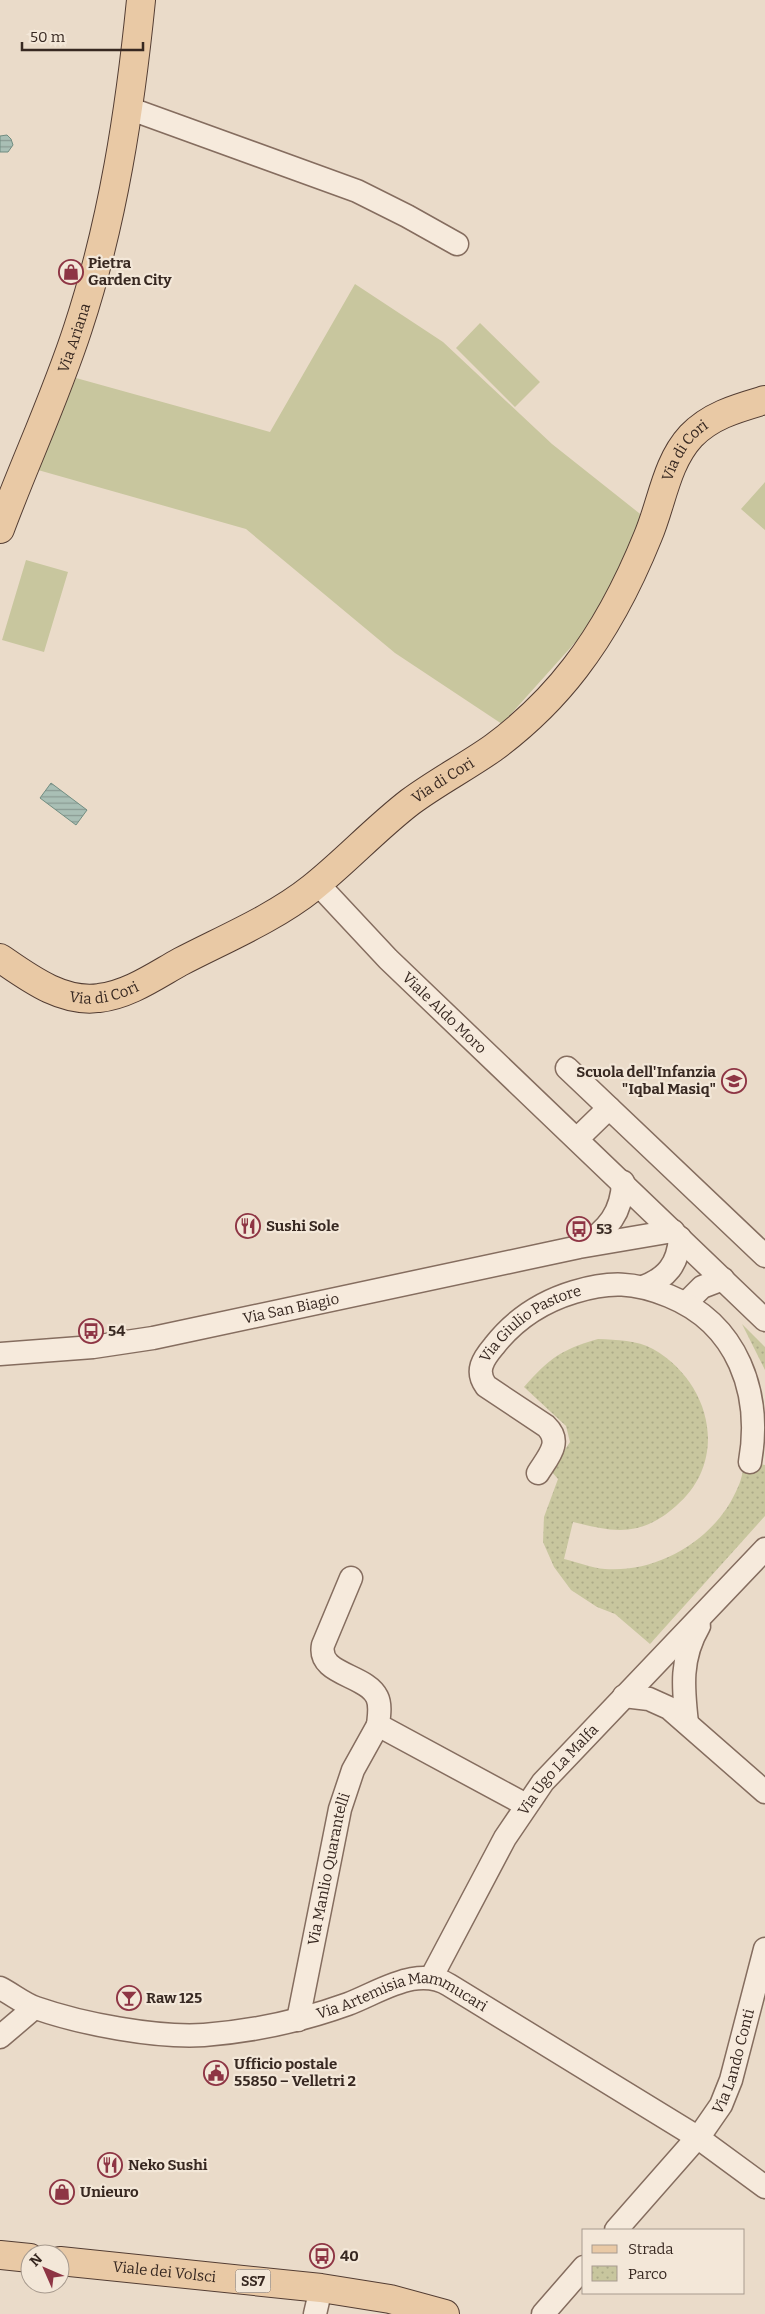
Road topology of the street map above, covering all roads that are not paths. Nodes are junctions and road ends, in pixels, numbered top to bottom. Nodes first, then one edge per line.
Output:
1 (141, 0) edge
2 (128, 108) junction
3 (457, 244) dead end
4 (765, 400) edge
5 (0, 529) edge
6 (318, 883) junction
7 (0, 958) edge
8 (567, 1068) dead end
9 (608, 1108) junction
10 (577, 1139) junction
11 (623, 1182) junction
12 (676, 1234) junction
13 (579, 1247) junction
14 (765, 1256) edge
15 (723, 1279) junction
16 (643, 1287) junction
17 (686, 1303) junction
18 (765, 1320) edge
19 (0, 1354) edge
20 (750, 1462) dead end
21 (538, 1473) dead end
22 (765, 1549) edge
23 (765, 1570) edge
24 (352, 1578) dead end
25 (726, 1589) junction
26 (710, 1606) junction
27 (624, 1696) junction
28 (687, 1723) junction
29 (378, 1725) junction
30 (765, 1792) edge
31 (526, 1805) junction
32 (765, 1949) edge
33 (430, 1978) junction
34 (0, 1988) edge
35 (34, 2008) junction
36 (298, 2020) junction
37 (0, 2037) edge
38 (697, 2137) junction
39 (765, 2187) edge
40 (617, 2229) edge
41 (0, 2255) edge
42 (20, 2257) edge
43 (70, 2262) edge
44 (582, 2269) edge
45 (321, 2288) junction
46 (315, 2314) edge
47 (445, 2314) edge
48 (543, 2314) edge

1 - 2 main road, Via Ariana
2 - 3 street
2 - 5 main road, Via Ariana
4 - 6 main road, Via di Cori
6 - 7 main road, Via di Cori
6 - 10 street, Viale Aldo Moro
8 - 9 street
9 - 10 street
9 - 14 street
10 - 11 street, Viale Aldo Moro
11 - 12 street, Viale Aldo Moro
11 - 13 street, Via San Biagio
12 - 13 street, Via San Biagio
12 - 15 street, Viale Aldo Moro
12 - 16 street
13 - 19 street, Via San Biagio
15 - 17 street
15 - 18 street, Viale Aldo Moro
16 - 17 street, Via Giulio Pastore
16 - 21 street, Via Giulio Pastore
17 - 20 street, Via Giulio Pastore
22 - 25 street, Via Ugo La Malfa
23 - 25 street, Via Ugo La Malfa
24 - 29 street, Via Manlio Quarantelli
25 - 26 street, Via Ugo La Malfa
26 - 27 street, Via Ugo La Malfa
26 - 28 street
27 - 28 street
27 - 31 street, Via Ugo La Malfa
28 - 30 street
29 - 31 street
29 - 36 street, Via Manlio Quarantelli
31 - 33 street, Via Ugo La Malfa
32 - 38 street, Via Lando Conti
33 - 36 street, Via Artemisia Mammucari
33 - 38 street, Via Artemisia Mammucari
34 - 35 street, Via Artemisia Mammucari
35 - 36 street, Via Artemisia Mammucari
35 - 37 street
38 - 39 street, Via Artemisia Mammucari
38 - 40 street, Via Lando Conti
41 - 42 main road
43 - 45 main road, Viale dei Volsci / SS7
44 - 48 street
45 - 46 street
45 - 47 main road, Viale dei Volsci / SS7

